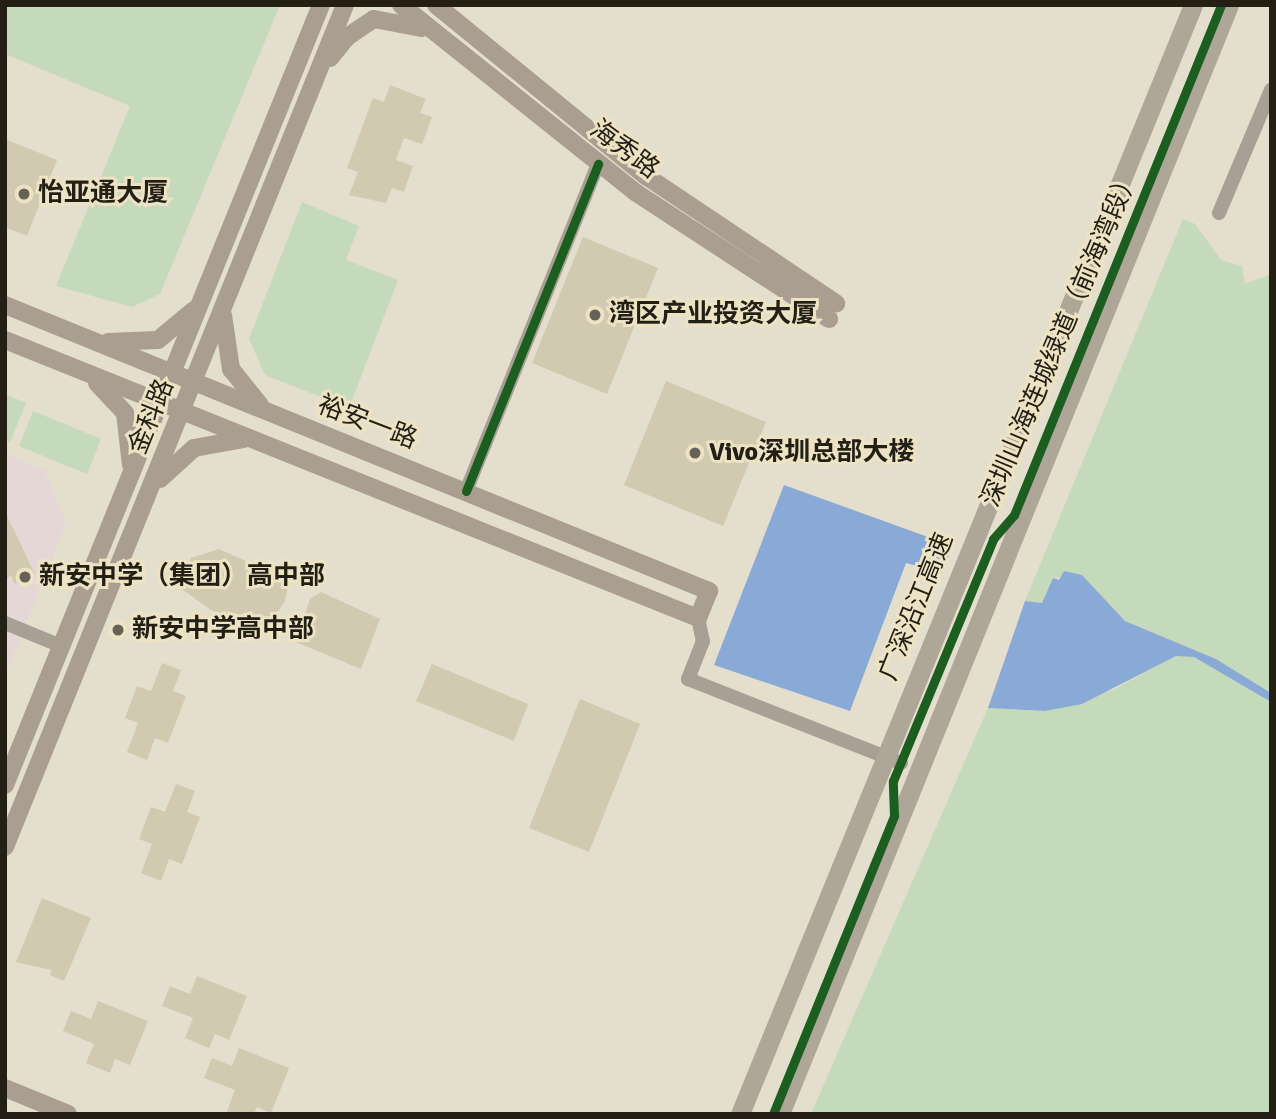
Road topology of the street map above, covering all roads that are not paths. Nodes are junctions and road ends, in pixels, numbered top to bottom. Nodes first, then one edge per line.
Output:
1 (311, 5) edge
2 (321, 5) edge
3 (345, 5) edge
4 (401, 5) edge
5 (436, 5) edge
6 (444, 5) edge
7 (1193, 5) edge
8 (1229, 5) edge
9 (309, 34) junction
10 (434, 34) junction
11 (469, 35) junction
12 (315, 78) junction
13 (1271, 90) edge
14 (597, 164) junction
15 (1219, 213) dead end
16 (203, 299) junction
17 (5, 305) edge
18 (223, 310) junction
19 (5, 340) edge
20 (88, 340) junction
21 (80, 371) junction
22 (173, 375) junction
23 (194, 383) junction
24 (161, 403) junction
25 (182, 411) junction
26 (268, 413) junction
27 (256, 440) junction
28 (128, 484) junction
29 (466, 491) junction
30 (148, 496) junction
31 (698, 618) junction
32 (5, 623) edge
33 (61, 646) junction
34 (901, 763) dead end
35 (5, 785) edge
36 (5, 847) edge
37 (5, 1088) edge
38 (68, 1114) edge
39 (740, 1114) edge
40 (780, 1114) edge

1 - 9 main road
2 - 9 main road, 金科路
3 - 12 main road, 金科路
4 - 10 main road, 海秀路
5 - 11 main road, 海秀路
6 - 11 main road
7 - 39 highway, 广深沿江高速, bridge
8 - 40 highway
9 - 16 main road, 金科路
10 - 12 main road
10 - 14 main road, 海秀路
11 - 14 main road, 海秀路
12 - 18 main road, 金科路
13 - 15 street
14 - 29 street
16 - 20 main road
16 - 22 main road, 金科路
17 - 20 main road, 裕安一路
18 - 23 main road, 金科路
18 - 26 main road
19 - 21 main road
20 - 22 main road, 裕安一路
21 - 24 main road
21 - 28 main road
22 - 23 main road, 裕安一路
22 - 24 main road, 金科路
23 - 25 main road, 金科路
23 - 26 main road, 裕安一路
24 - 25 main road
24 - 28 main road, 金科路
25 - 27 main road
25 - 30 main road, 金科路
26 - 29 main road, 裕安一路
27 - 30 main road
27 - 31 main road
28 - 33 main road, 金科路
29 - 31 main road, 裕安一路
30 - 36 main road, 金科路
31 - 34 street
32 - 33 street
33 - 35 main road, 金科路
37 - 38 main road

